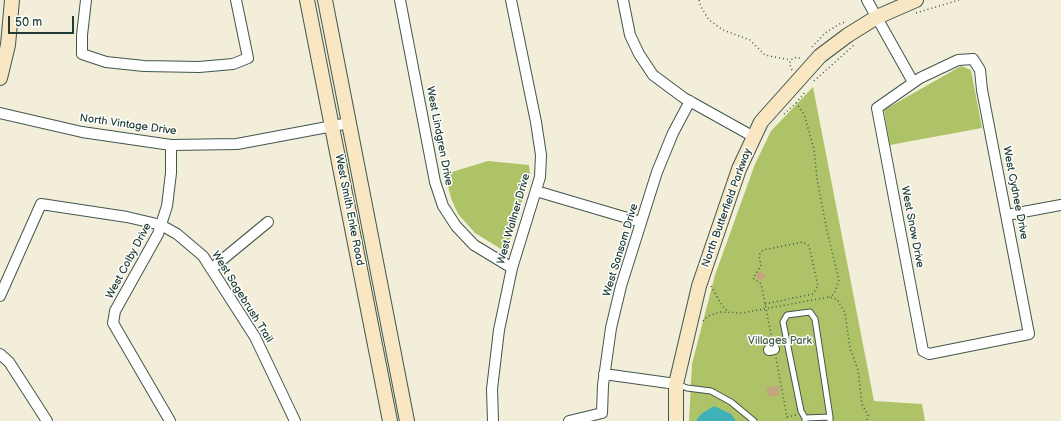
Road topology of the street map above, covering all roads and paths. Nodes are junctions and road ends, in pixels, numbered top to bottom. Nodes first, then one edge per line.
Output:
1 (12, 0) edge
2 (86, 0) edge
3 (236, 0) edge
4 (307, 0) edge
5 (325, 0) edge
6 (400, 0) edge
7 (511, 0) edge
8 (624, 0) edge
9 (699, 0) edge
10 (867, 0) edge
11 (959, 0) edge
12 (914, 7) edge
13 (877, 17) junction
14 (856, 43) dead end
15 (801, 59) dead end
16 (790, 60) junction
17 (792, 71) dead end
18 (0, 78) edge
19 (814, 81) dead end
20 (913, 82) junction
21 (809, 86) dead end
22 (690, 101) junction
23 (796, 103) junction
24 (0, 113) edge
25 (779, 119) dead end
26 (349, 123) junction
27 (332, 126) junction
28 (754, 137) junction
29 (171, 145) junction
30 (536, 191) junction
31 (1061, 205) edge
32 (1007, 215) junction
33 (268, 222) dead end
34 (641, 222) junction
35 (161, 225) junction
36 (211, 268) junction
37 (512, 268) junction
38 (710, 283) dead end
39 (0, 296) edge
40 (830, 297) dead end
41 (765, 304) junction
42 (700, 324) dead end
43 (1029, 334) joint
44 (0, 354) edge
45 (604, 374) junction
46 (676, 384) junction
47 (798, 415) dead end
48 (830, 419) edge
49 (805, 420) edge
50 (47, 421) edge
51 (170, 421) edge
52 (295, 421) edge
53 (390, 421) edge
54 (407, 421) edge
55 (493, 421) edge
56 (569, 421) edge
57 (676, 421) edge
58 (754, 421) edge

1 - 18 street
2 - 3 street
4 - 27 street, West Smith Enke Road
5 - 26 street, West Smith Enke Road
6 - 37 street, West Lindgren Drive
7 - 30 street, West Wallner Drive
8 - 22 street
9 - 16 path
10 - 13 street
11 - 12 path
12 - 13 street, North Butterfield Parkway
13 - 20 street
13 - 28 street, North Butterfield Parkway
14 - 19 path
15 - 16 path
16 - 17 path
20 - 32 street, West Cydnee Drive
20 - 43 street, West Snow Drive
21 - 23 path
22 - 28 street
22 - 34 street, West Sansom Drive
23 - 25 path
23 - 40 path
24 - 29 street, North Vintage Drive
26 - 27 street, North Vintage Drive
26 - 54 street, West Smith Enke Road
27 - 29 street, North Vintage Drive
27 - 53 street, West Smith Enke Road
28 - 46 street, North Butterfield Parkway
29 - 35 street, West Colby Drive
30 - 34 street
30 - 37 street, West Wallner Drive
31 - 32 street
32 - 43 street, West Cydnee Drive
33 - 36 street
34 - 45 street, West Sansom Drive
35 - 36 street, West Sagebrush Trail
35 - 39 street, West Sagebrush Trail
35 - 51 street, West Colby Drive
36 - 52 street, West Sagebrush Trail
37 - 55 street, West Wallner Drive
38 - 42 path
41 - 41 path
41 - 47 path
44 - 50 street
45 - 46 street
45 - 56 street, West Sansom Drive
46 - 57 street, North Butterfield Parkway
46 - 58 lane
48 - 49 lane
48 - 49 lane

